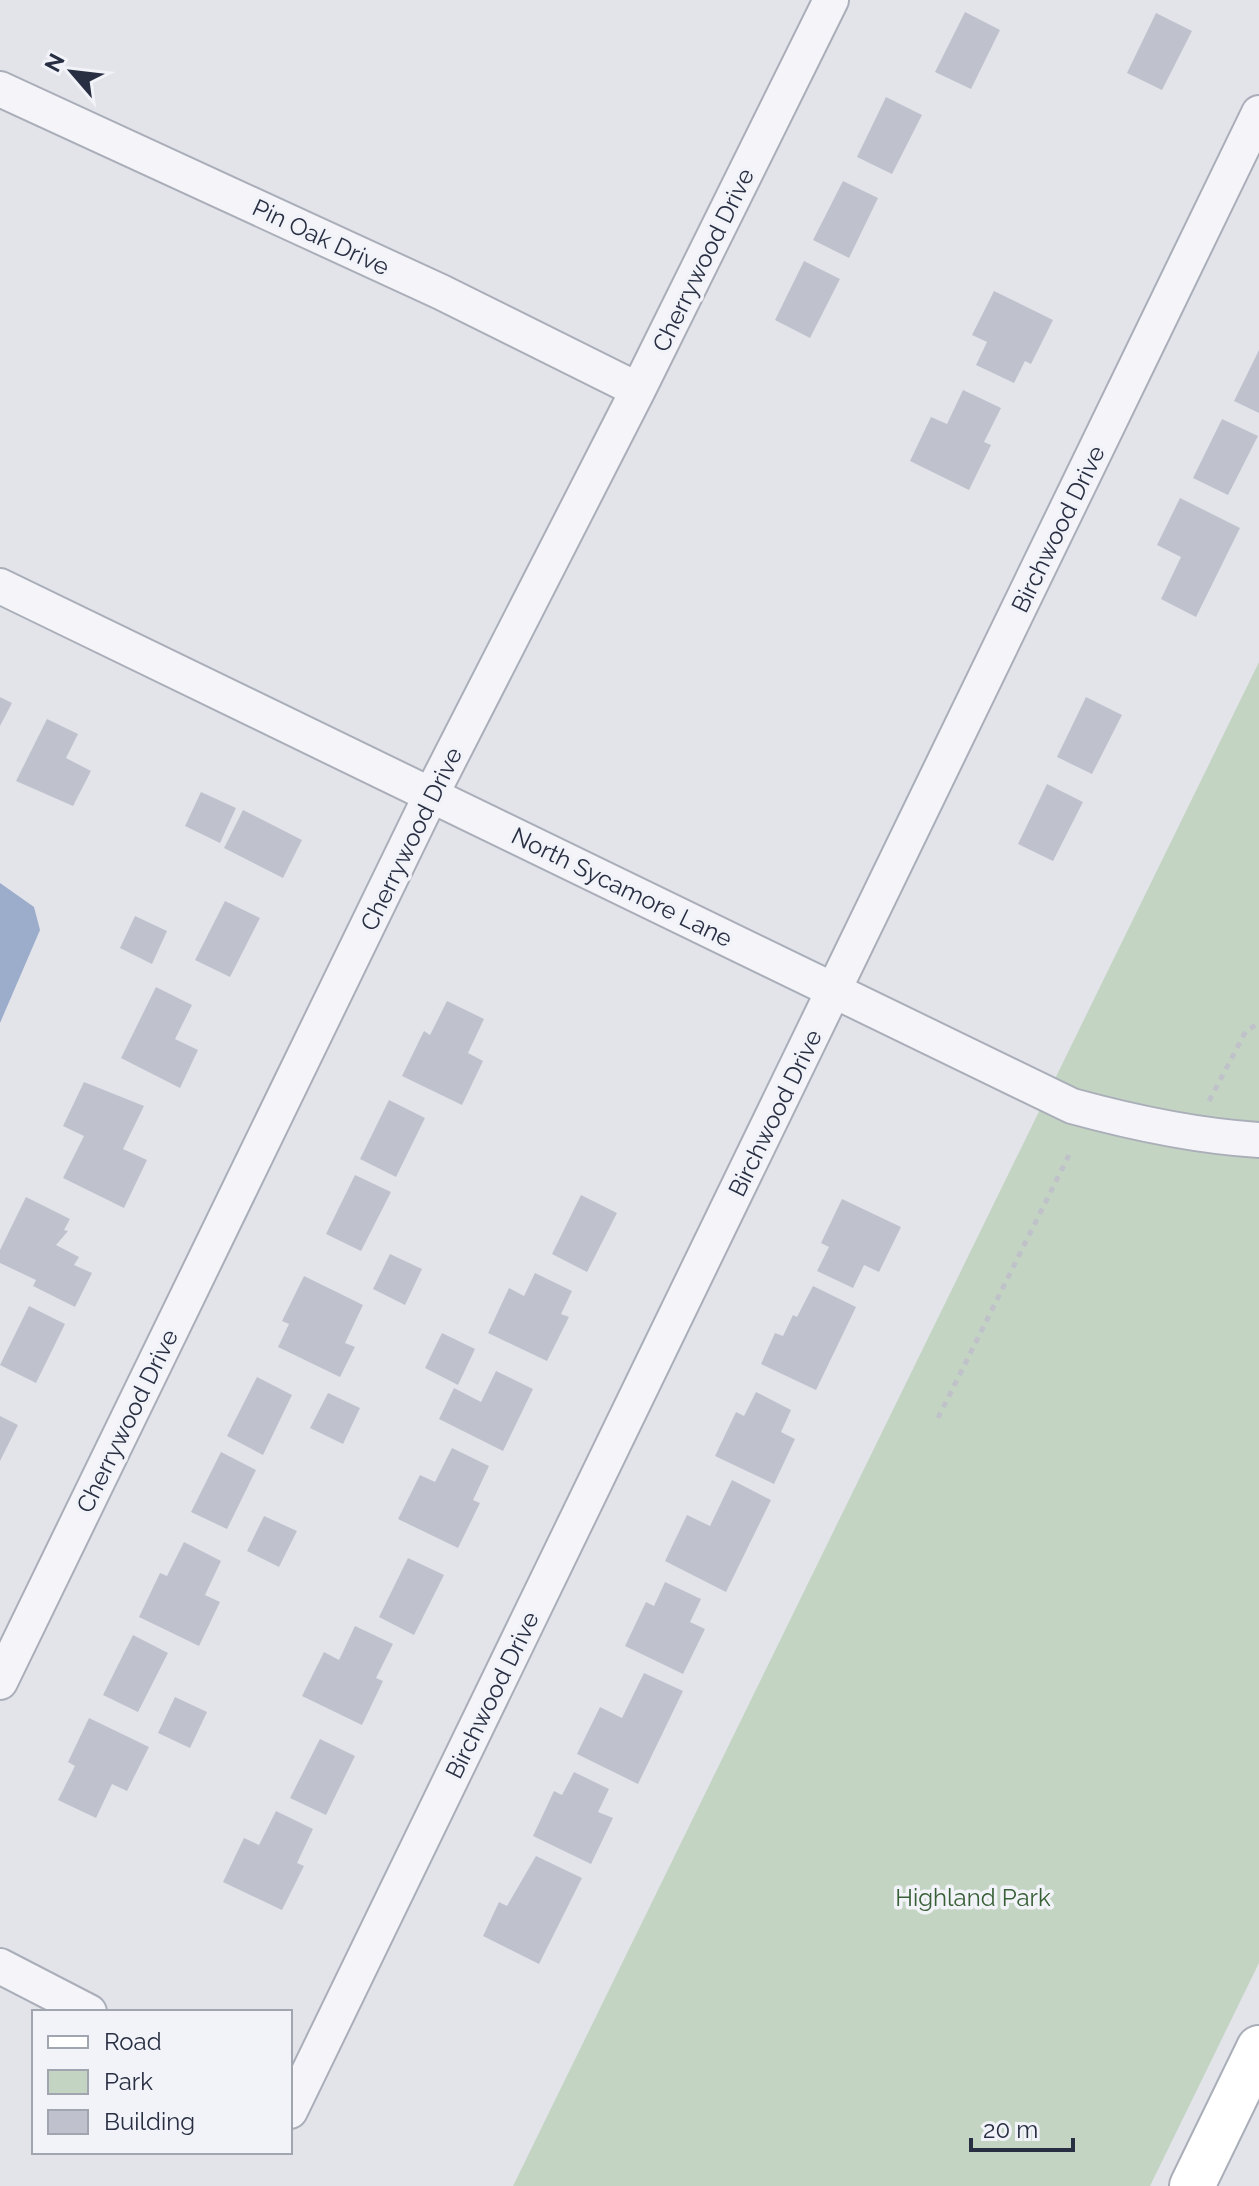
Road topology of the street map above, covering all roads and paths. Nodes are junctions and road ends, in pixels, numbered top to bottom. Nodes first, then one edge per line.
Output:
1 (831, 0) edge
2 (0, 89) edge
3 (1259, 113) edge
4 (638, 390) junction
5 (0, 586) edge
6 (432, 793) junction
7 (834, 992) junction
8 (1259, 1023) edge
9 (1206, 1110) dead end
10 (1259, 1140) edge
11 (1069, 1155) dead end
12 (938, 1418) dead end
13 (0, 1682) edge
14 (0, 1966) edge
15 (85, 2010) edge
16 (1259, 2048) edge
17 (292, 2107) edge
18 (1192, 2186) edge

1 - 4 street, Cherrywood Drive
2 - 4 street, Pin Oak Drive
3 - 7 street, Birchwood Drive
4 - 6 street, Cherrywood Drive
5 - 6 street, North Sycamore Lane
6 - 7 street, North Sycamore Lane
6 - 13 street, Cherrywood Drive
7 - 10 street, North Sycamore Lane
7 - 17 street, Birchwood Drive
8 - 9 path
11 - 12 path
14 - 15 street
16 - 18 street

